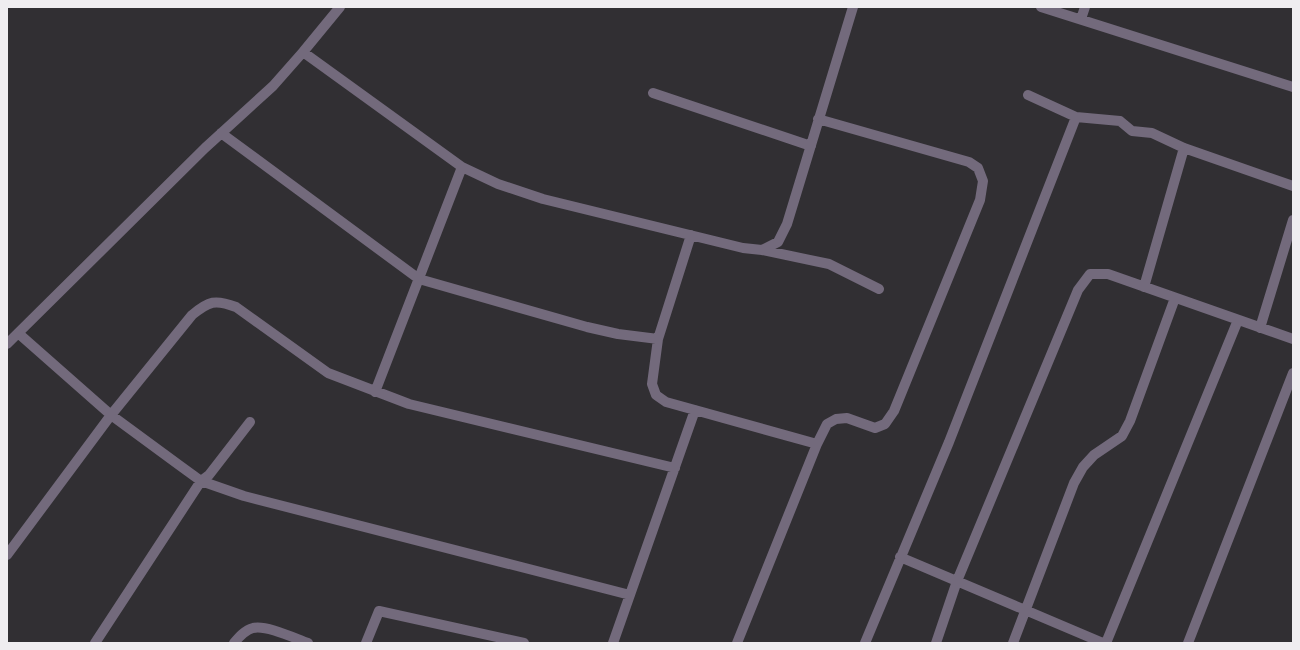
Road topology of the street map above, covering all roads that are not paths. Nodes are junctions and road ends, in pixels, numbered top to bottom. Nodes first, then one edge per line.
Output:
1 (340, 7) edge
2 (853, 7) edge
3 (1041, 7) edge
4 (1085, 7) edge
5 (1081, 19) junction
6 (304, 52) junction
7 (1293, 87) edge
8 (653, 93) dead end
9 (1028, 95) dead end
10 (1076, 117) junction
11 (818, 119) junction
12 (221, 133) junction
13 (811, 146) junction
14 (1184, 148) junction
15 (462, 167) junction
16 (1293, 186) edge
17 (1293, 220) edge
18 (691, 235) junction
19 (762, 250) junction
20 (419, 279) junction
21 (1144, 287) junction
22 (879, 289) dead end
23 (1175, 298) junction
24 (1238, 320) junction
25 (1260, 328) junction
26 (18, 333) junction
27 (658, 339) junction
28 (1293, 339) edge
29 (7, 344) edge
30 (1293, 373) edge
31 (375, 392) junction
32 (695, 410) junction
33 (111, 415) junction
34 (250, 422) dead end
35 (817, 444) junction
36 (675, 468) junction
37 (201, 481) junction
38 (7, 555) edge
39 (900, 557) junction
40 (957, 581) junction
41 (630, 595) junction
42 (1026, 611) junction
43 (96, 643) edge
44 (234, 643) edge
45 (308, 643) edge
46 (366, 643) edge
47 (524, 643) edge
48 (613, 643) edge
49 (737, 643) edge
50 (865, 643) edge
51 (936, 643) edge
52 (1013, 643) edge
53 (1103, 643) edge
54 (1106, 643) edge
55 (1188, 643) edge

1 - 6 street
2 - 11 street
3 - 5 street
4 - 5 street
5 - 7 street
6 - 12 street
6 - 15 street
8 - 13 street
9 - 10 street
10 - 14 street
10 - 39 street
11 - 13 street
11 - 35 street
12 - 20 street
12 - 26 street
13 - 19 street
14 - 16 street
14 - 21 street
15 - 18 street
15 - 20 street
17 - 25 street
18 - 19 street
18 - 27 street
19 - 22 street
20 - 27 street
20 - 31 street
21 - 23 street
21 - 40 street
23 - 24 street
23 - 42 street
24 - 25 street
24 - 54 street
25 - 28 street
26 - 29 street
26 - 33 street
27 - 32 street
30 - 55 street
31 - 33 street
31 - 36 street
32 - 35 street
32 - 36 street
33 - 37 street
33 - 38 street
34 - 37 street
35 - 49 street
36 - 41 street
37 - 41 street
37 - 43 street
39 - 40 street
39 - 50 street
40 - 42 street
40 - 51 street
41 - 48 street
42 - 52 street
42 - 53 street
44 - 45 street
46 - 47 street

